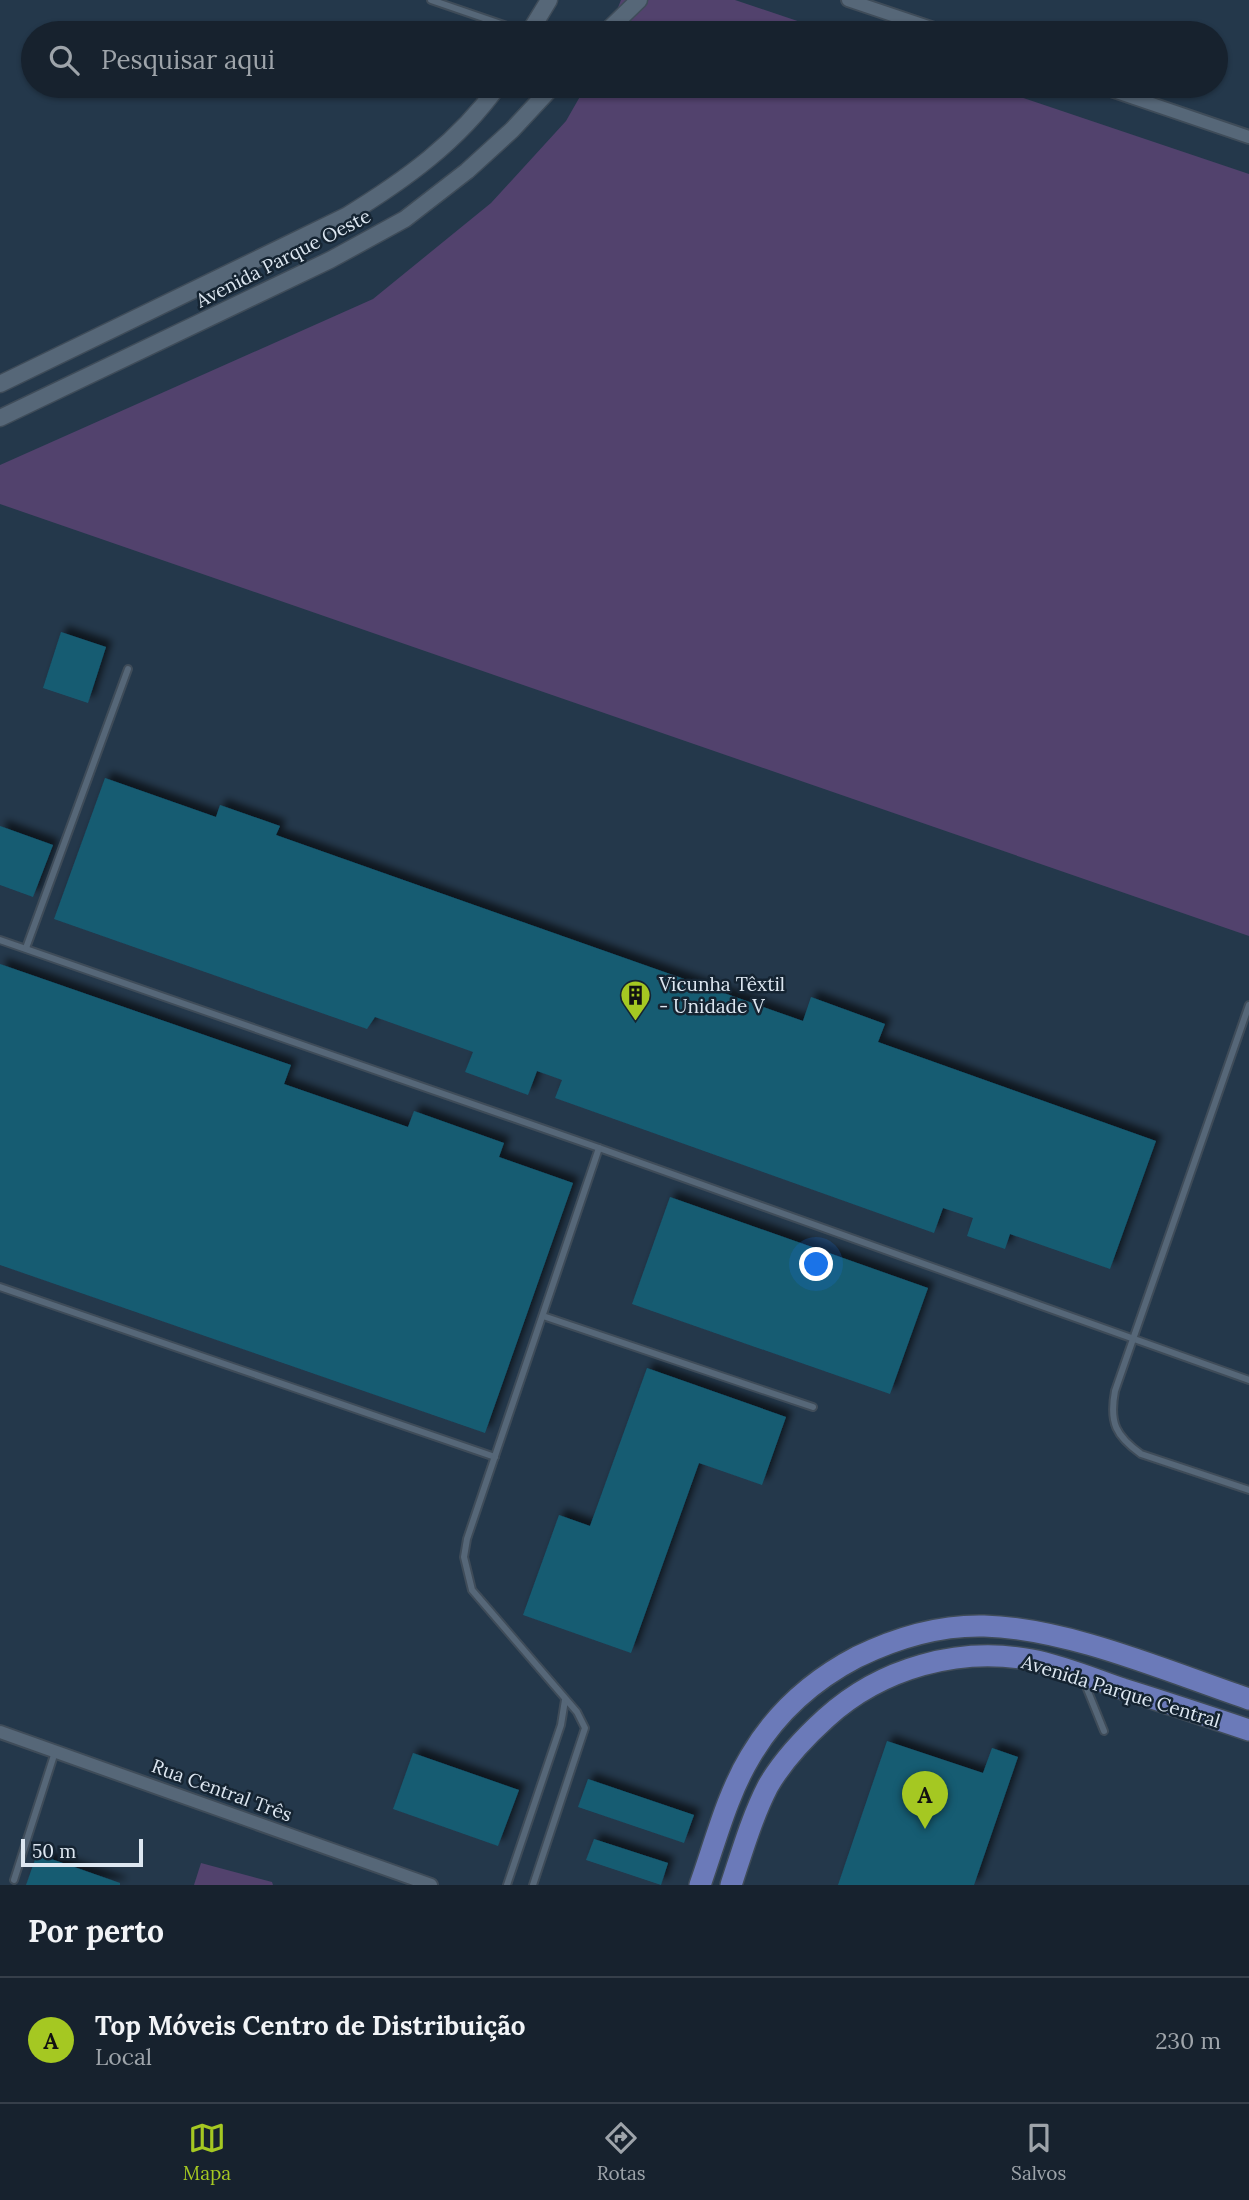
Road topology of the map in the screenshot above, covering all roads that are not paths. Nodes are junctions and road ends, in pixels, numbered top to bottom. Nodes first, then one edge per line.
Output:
1 (431, 0) edge
2 (549, 0) edge
3 (639, 0) edge
4 (848, 0) edge
5 (493, 21) edge
6 (536, 21) edge
7 (617, 21) edge
8 (910, 21) edge
9 (488, 98) edge
10 (542, 98) edge
11 (1134, 98) edge
12 (1249, 137) edge
13 (0, 384) edge
14 (0, 418) edge
15 (128, 669) dead end
16 (0, 940) edge
17 (26, 948) junction
18 (1249, 1005) edge
19 (599, 1148) junction
20 (0, 1287) edge
21 (543, 1316) junction
22 (1133, 1338) junction
23 (1249, 1380) edge
24 (813, 1407) dead end
25 (495, 1457) junction
26 (1249, 1490) edge
27 (1081, 1674) junction
28 (1249, 1699) edge
29 (565, 1700) junction
30 (1249, 1730) edge
31 (1104, 1731) dead end
32 (0, 1732) edge
33 (55, 1751) junction
34 (14, 1883) edge
35 (431, 1885) edge
36 (507, 1885) edge
37 (533, 1885) edge
38 (700, 1885) edge
39 (731, 1885) edge

1 - 5 lane
2 - 6 street
3 - 7 street
4 - 8 street
9 - 13 street, Avenida Parque Oeste
10 - 14 street, Avenida Parque Oeste
11 - 12 street
15 - 17 lane
16 - 17 lane
17 - 19 lane
18 - 22 lane
19 - 21 lane
19 - 22 lane
20 - 25 lane
21 - 24 lane
21 - 25 lane
22 - 23 lane
22 - 26 lane
25 - 29 lane
27 - 30 main road, Avenida Parque Central
27 - 31 lane
27 - 39 main road, Avenida Parque Central
28 - 38 main road, Avenida Parque Central
29 - 36 lane
29 - 37 lane
32 - 33 street, Rua Central Três
33 - 34 lane
33 - 35 street, Rua Central Três

